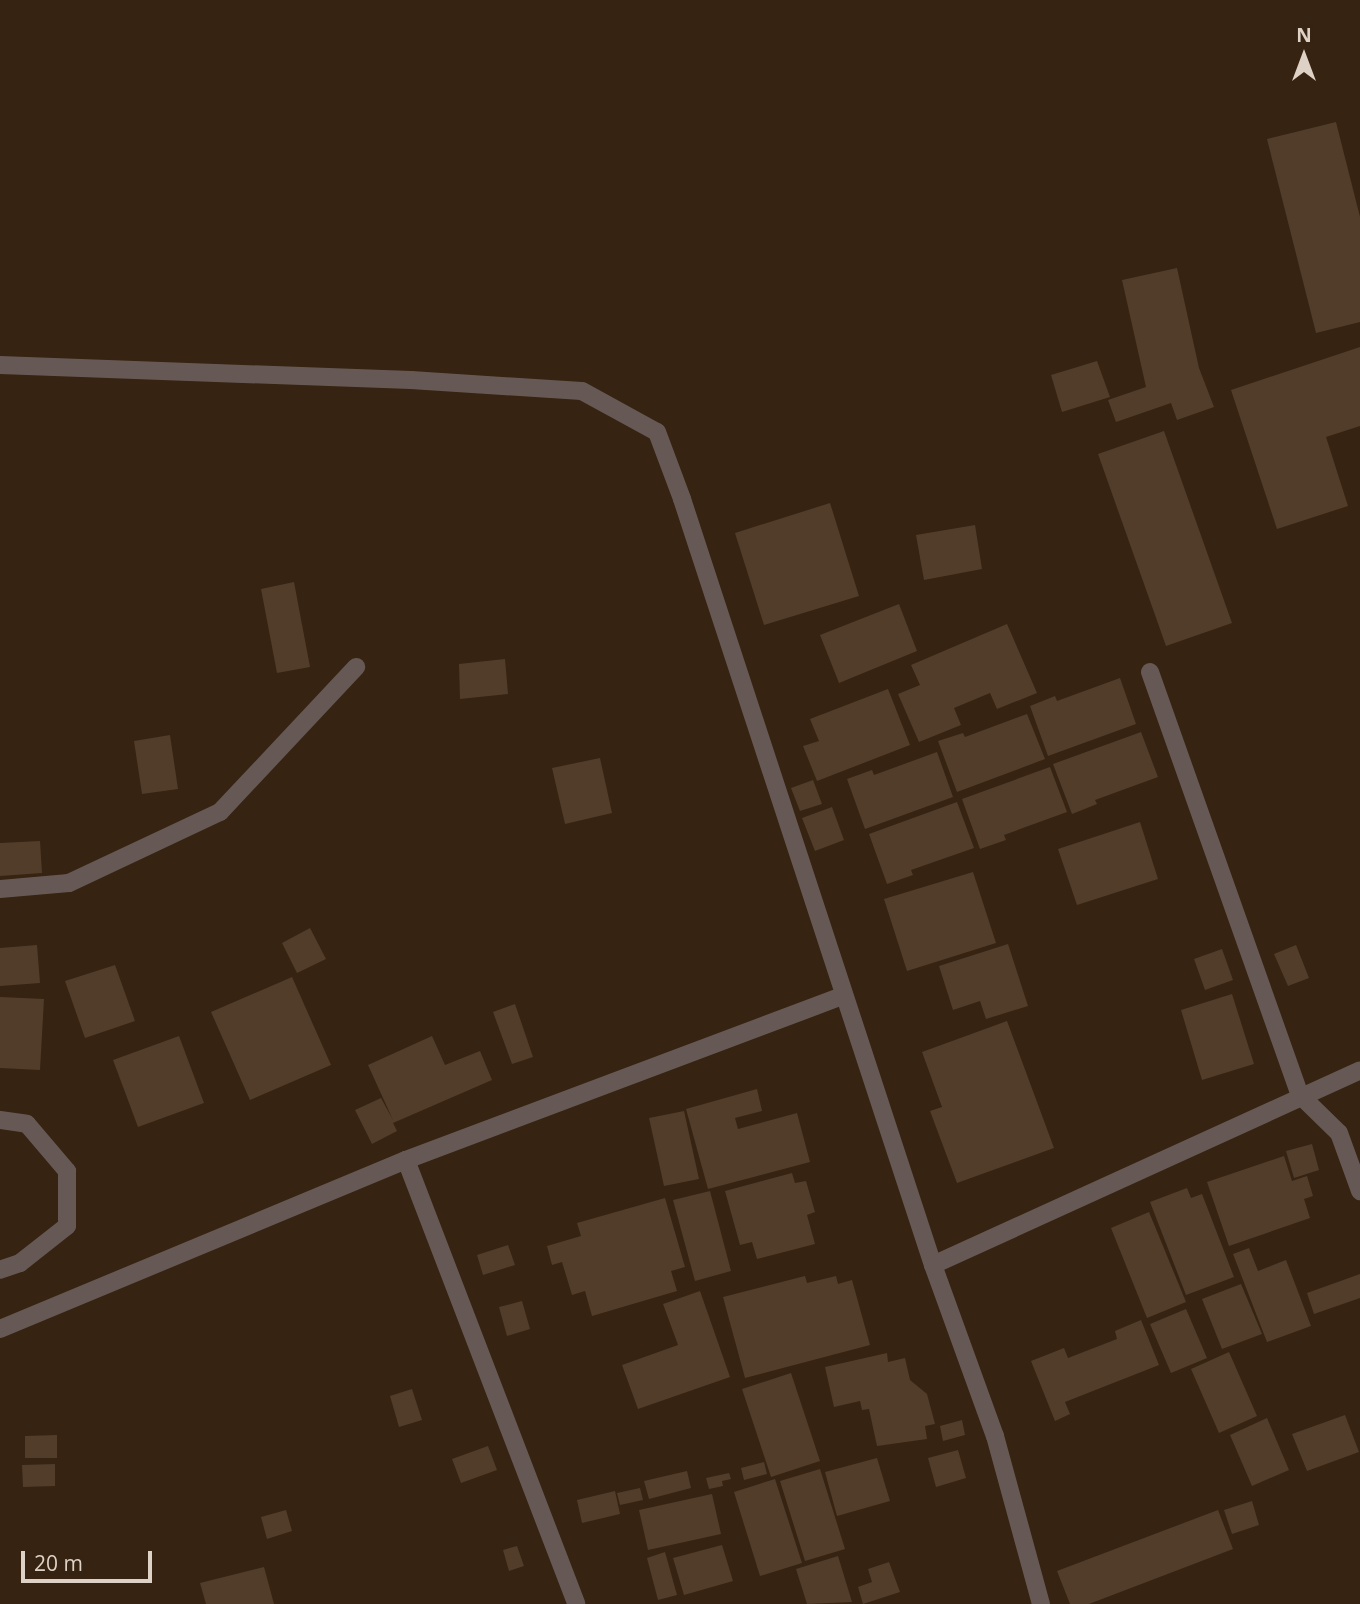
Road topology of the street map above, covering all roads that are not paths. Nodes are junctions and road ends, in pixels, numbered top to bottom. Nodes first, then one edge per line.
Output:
1 (0, 365) edge
2 (356, 667) dead end
3 (1150, 672) dead end
4 (0, 889) edge
5 (843, 996) junction
6 (1360, 1070) edge
7 (1300, 1095) junction
8 (0, 1121) edge
9 (406, 1160) junction
10 (1360, 1191) edge
11 (933, 1265) junction
12 (0, 1270) edge
13 (0, 1329) edge
14 (576, 1604) edge
15 (1041, 1604) edge

1 - 5 street
2 - 4 street
3 - 7 street
5 - 9 street
5 - 11 street
6 - 7 street
7 - 10 street
7 - 11 street
8 - 12 street
9 - 13 street
9 - 14 street
11 - 15 street

